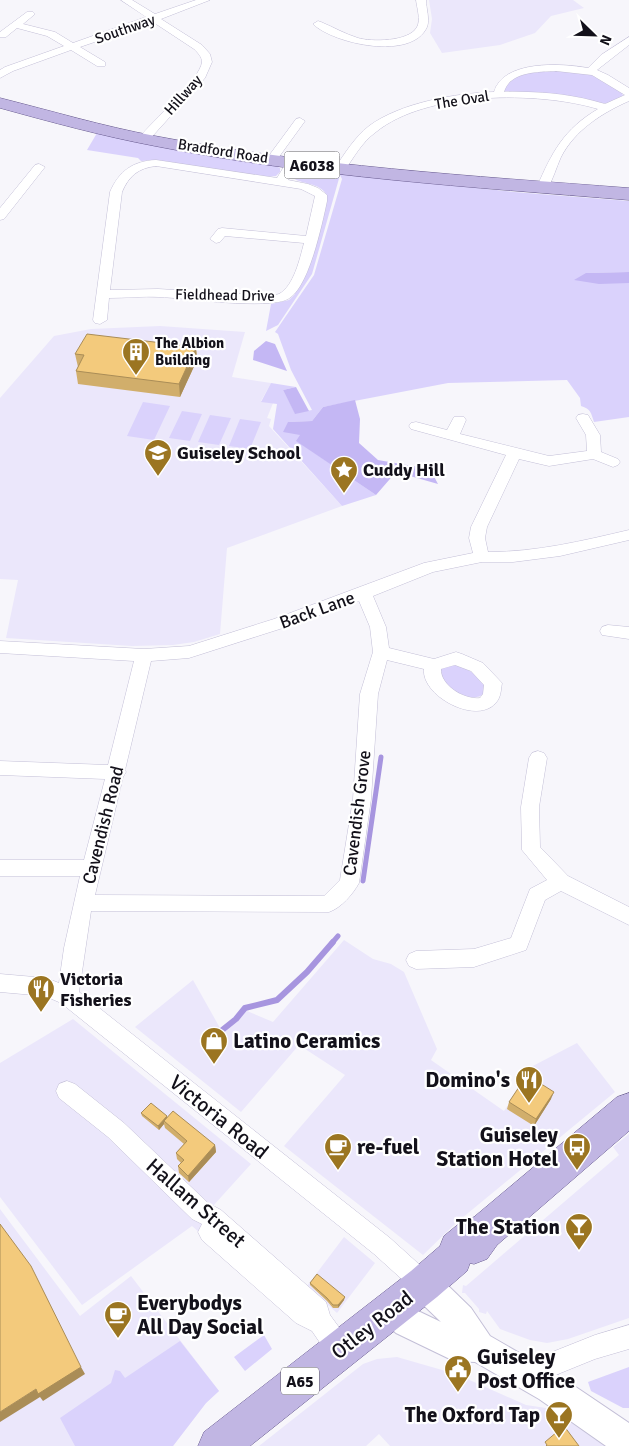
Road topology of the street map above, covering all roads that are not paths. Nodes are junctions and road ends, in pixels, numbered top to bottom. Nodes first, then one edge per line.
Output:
1 (126, 0) edge
2 (205, 0) edge
3 (421, 0) edge
4 (30, 14) dead end
5 (155, 18) junction
6 (318, 24) dead end
7 (15, 25) junction
8 (2, 35) dead end
9 (629, 40) edge
10 (73, 47) junction
11 (102, 64) dead end
12 (590, 71) junction
13 (0, 75) edge
14 (498, 95) junction
15 (629, 95) edge
16 (0, 103) edge
17 (606, 108) junction
18 (300, 121) dead end
19 (145, 138) junction
20 (272, 159) junction
21 (292, 162) junction
22 (39, 167) dead end
23 (341, 168) junction
24 (281, 182) junction
25 (543, 187) junction
26 (629, 194) edge
27 (0, 216) edge
28 (216, 238) dead end
29 (311, 240) junction
30 (104, 294) junction
31 (100, 320) dead end
32 (583, 418) dead end
33 (460, 420) dead end
34 (416, 426) dead end
35 (452, 435) junction
36 (514, 453) junction
37 (594, 454) junction
38 (613, 462) dead end
39 (629, 535) edge
40 (482, 557) junction
41 (364, 593) junction
42 (608, 631) dead end
43 (629, 633) edge
44 (0, 646) edge
45 (381, 652) junction
46 (144, 655) junction
47 (434, 665) dead end
48 (538, 758) dead end
49 (0, 768) edge
50 (117, 772) junction
51 (0, 868) edge
52 (92, 868) junction
53 (561, 882) junction
54 (83, 903) junction
55 (629, 918) edge
56 (416, 960) dead end
57 (0, 983) edge
58 (68, 996) junction
59 (67, 1091) dead end
60 (629, 1108) edge
61 (210, 1232) dead end
62 (424, 1284) junction
63 (392, 1309) junction
64 (318, 1318) junction
65 (629, 1337) edge
66 (479, 1347) junction
67 (340, 1350) junction
68 (526, 1375) junction
69 (629, 1442) edge
70 (218, 1446) edge

1 - 5 street, Hillway
2 - 5 street, Southway
3 - 6 street
4 - 7 street
5 - 10 street, Southway
5 - 19 street, Hillway
7 - 8 street
7 - 10 street
9 - 12 street
10 - 11 street, Southway
10 - 13 street, Southway
12 - 14 street
12 - 15 street
14 - 17 street, The Oval
14 - 23 street, The Oval
15 - 17 street
16 - 19 main road, Bradford Road / A6038
17 - 25 street
18 - 20 street
19 - 20 main road, Bradford Road / A6038
20 - 21 main road, Bradford Road / A6038
21 - 23 main road, Bradford Road / A6038
21 - 24 street
22 - 27 street
23 - 25 main road, Bradford Road / A6038
24 - 29 street, Fieldhead Drive
24 - 30 street, Fieldhead Drive
25 - 26 main road, Bradford Road / A6038
28 - 29 street
29 - 30 street, Fieldhead Drive
30 - 31 street, Fieldhead Drive
32 - 37 street
33 - 35 street
34 - 35 street
35 - 36 street
36 - 37 street
36 - 40 street
37 - 38 street
39 - 40 street, Back Lane
40 - 41 street, Back Lane
41 - 45 street, Cavendish Grove
41 - 46 street, Back Lane
42 - 43 street
44 - 46 street, Back Lane
45 - 47 street
45 - 54 street, Cavendish Grove
46 - 50 street, Cavendish Road
48 - 53 street
49 - 50 street
50 - 52 street, Cavendish Road
51 - 52 street
52 - 54 street, Cavendish Road
53 - 55 street
53 - 56 street
54 - 58 street, Cavendish Road
57 - 58 street, Victoria Road
58 - 62 street, Victoria Road
59 - 64 street, Hallam Street
60 - 62 main road, Otley Road / A65
61 - 64 street, Hallam Street
62 - 63 main road, Otley Road / A65
62 - 66 street
63 - 66 street
63 - 67 main road, Otley Road / A65
64 - 67 street, Hallam Street
65 - 68 street
66 - 68 street
67 - 70 main road, Otley Road / A65
68 - 69 street

